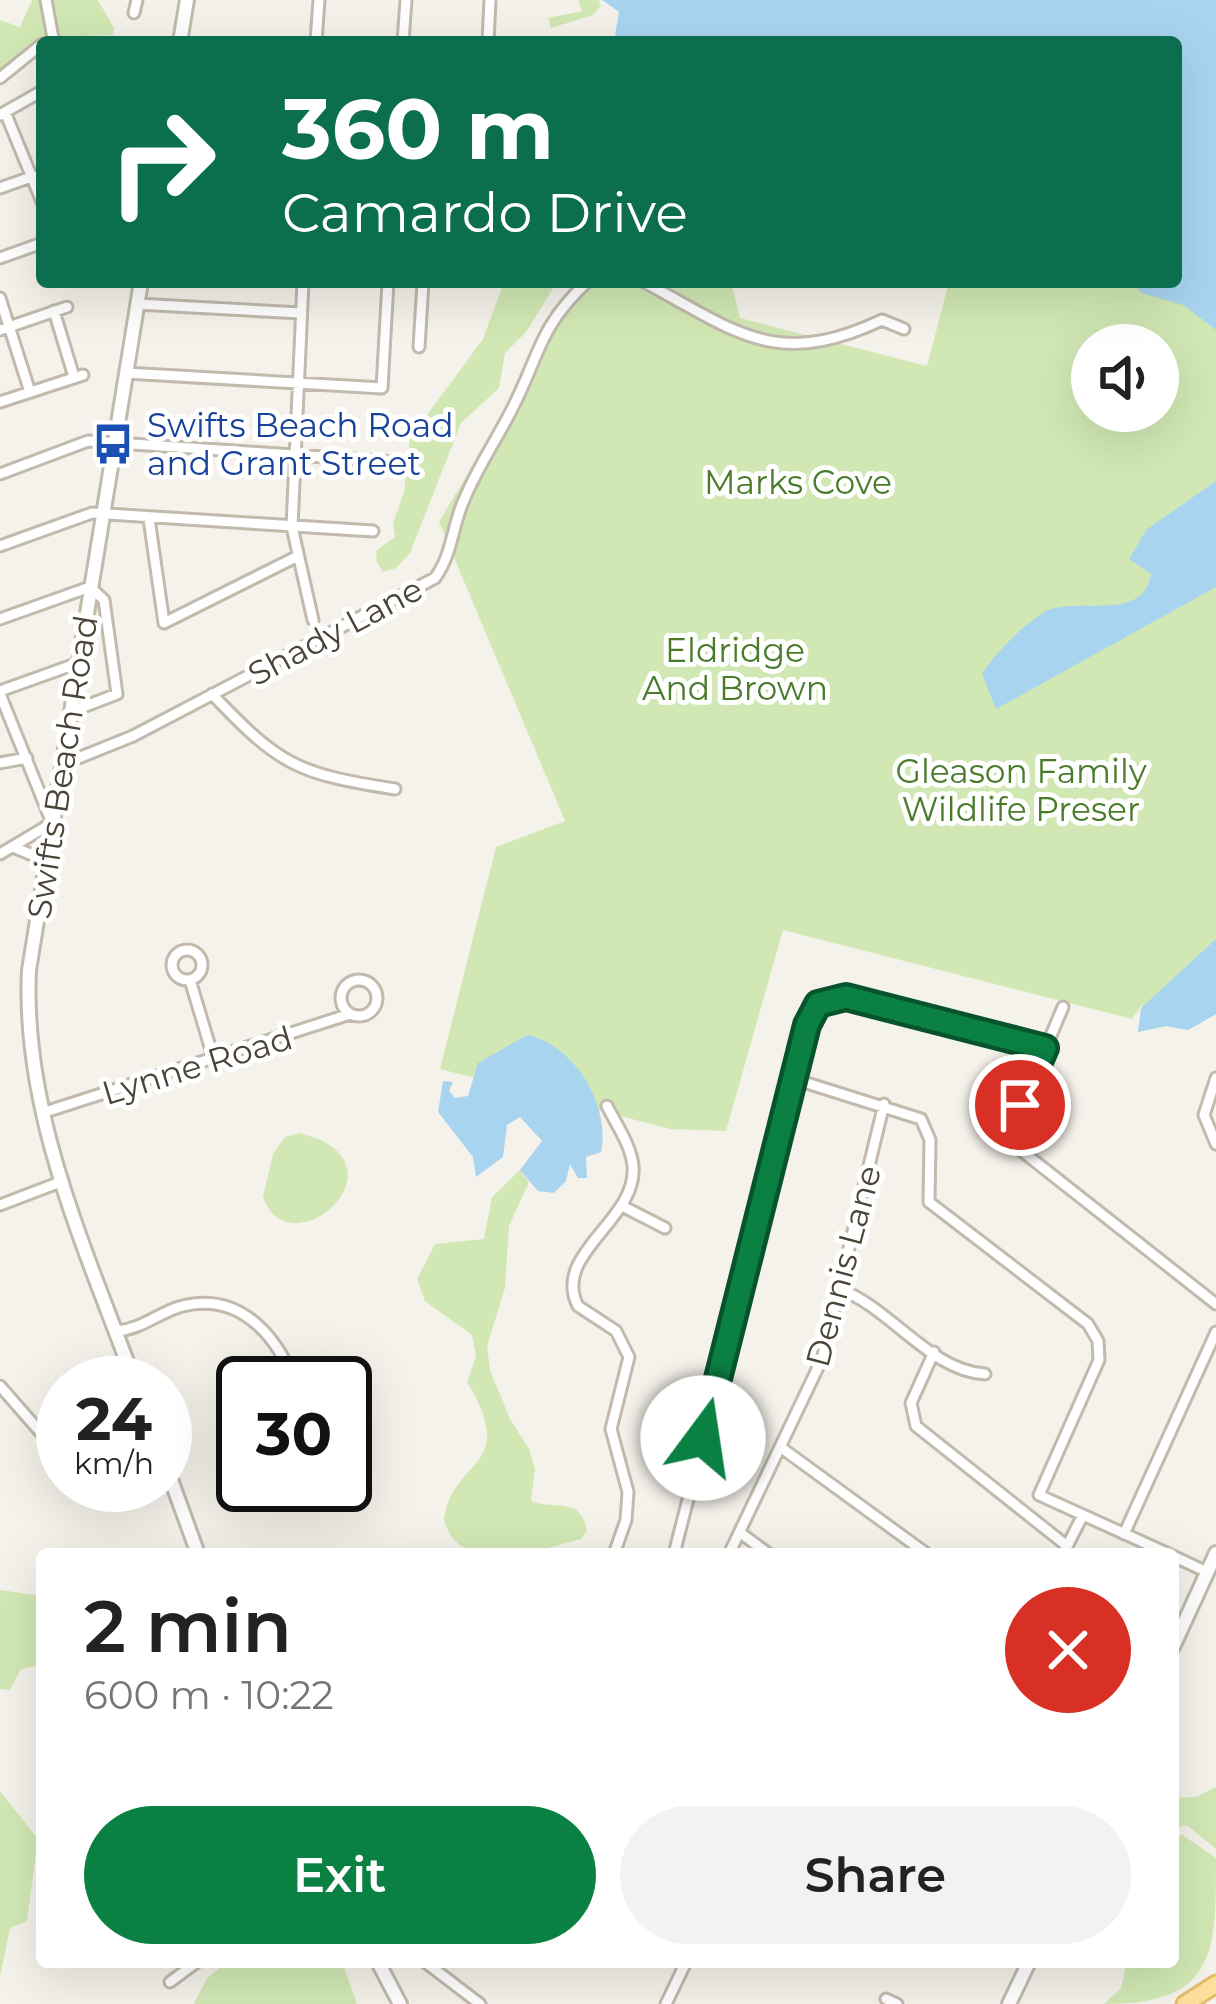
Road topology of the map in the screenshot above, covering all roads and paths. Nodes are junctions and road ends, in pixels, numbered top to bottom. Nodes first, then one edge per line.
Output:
1 (46, 0) edge
2 (136, 0) edge
3 (187, 0) edge
4 (319, 0) edge
5 (406, 0) edge
6 (490, 0) edge
7 (134, 13) dead end
8 (46, 36) edge
9 (181, 36) edge
10 (316, 36) edge
11 (403, 36) edge
12 (488, 36) edge
13 (36, 49) edge
14 (0, 78) edge
15 (36, 95) edge
16 (2, 114) edge
17 (34, 176) junction
18 (36, 182) edge
19 (0, 188) edge
20 (36, 245) edge
21 (0, 258) edge
22 (140, 288) edge
23 (303, 288) edge
24 (388, 288) edge
25 (423, 288) edge
26 (581, 288) edge
27 (655, 288) edge
28 (0, 298) edge
29 (137, 304) junction
30 (67, 308) dead end
31 (54, 311) junction
32 (301, 313) junction
33 (5, 329) edge
34 (904, 329) dead end
35 (419, 347) dead end
36 (126, 373) junction
37 (296, 383) junction
38 (30, 392) junction
39 (0, 403) edge
40 (114, 444) junction
41 (293, 454) junction
42 (394, 463) dead end
43 (0, 474) edge
44 (102, 515) junction
45 (149, 519) junction
46 (292, 527) junction
47 (373, 531) dead end
48 (0, 546) edge
49 (298, 556) junction
50 (90, 587) junction
51 (0, 619) edge
52 (314, 620) dead end
53 (78, 663) junction
54 (0, 692) edge
55 (212, 694) junction
56 (70, 712) junction
57 (28, 758) junction
58 (0, 763) edge
59 (62, 765) junction
60 (395, 788) dead end
61 (52, 823) junction
62 (13, 847) junction
63 (0, 854) edge
64 (47, 861) junction
65 (190, 980) dead end
66 (1064, 1007) dead end
67 (350, 1014) junction
68 (1045, 1048) junction
69 (214, 1060) junction
70 (794, 1079) junction
71 (1215, 1084) edge
72 (884, 1104) junction
73 (607, 1106) dead end
74 (42, 1113) junction
75 (1216, 1144) edge
76 (63, 1181) junction
77 (0, 1205) edge
78 (624, 1207) junction
79 (664, 1228) dead end
80 (839, 1289) junction
81 (1216, 1304) edge
82 (117, 1331) junction
83 (1216, 1332) edge
84 (934, 1352) junction
85 (126, 1356) edge
86 (283, 1356) edge
87 (985, 1374) dead end
88 (0, 1386) edge
89 (36, 1427) edge
90 (783, 1449) junction
91 (1040, 1495) junction
92 (183, 1512) edge
93 (1083, 1515) junction
94 (1029, 1516) junction
95 (742, 1534) junction
96 (1124, 1534) junction
97 (196, 1548) edge
98 (616, 1548) edge
99 (676, 1548) edge
100 (733, 1548) edge
101 (761, 1548) edge
102 (919, 1548) edge
103 (1063, 1548) edge
104 (1066, 1548) edge
105 (1155, 1548) edge
106 (1215, 1555) edge
107 (1179, 1559) edge
108 (1208, 1572) junction
109 (1179, 1634) edge
110 (189, 1968) edge
111 (381, 1968) edge
112 (433, 1968) edge
113 (683, 1968) edge
114 (1026, 1968) edge
115 (170, 1982) dead end
116 (1216, 1984) edge
117 (400, 2004) edge
118 (480, 2004) edge
119 (666, 2004) edge
120 (1009, 2004) edge
121 (1185, 2004) edge

1 - 8 street
2 - 7 street
3 - 9 street
4 - 10 street
5 - 11 street
6 - 12 street
13 - 14 street
15 - 16 street
16 - 17 street
17 - 18 street
17 - 19 street
20 - 21 street
22 - 29 street, Swifts Beach Road
23 - 32 street
24 - 37 street
25 - 35 street
26 - 55 street, Shady Lane
27 - 34 street
28 - 33 street
29 - 32 street
29 - 36 street, Swifts Beach Road
30 - 31 street
31 - 33 street
31 - 38 street
32 - 37 street
33 - 38 street
36 - 37 street
36 - 40 street, Swifts Beach Road
37 - 41 street
38 - 39 street
40 - 41 street
40 - 43 street
40 - 44 street, Swifts Beach Road
41 - 42 street
41 - 46 street
44 - 45 street
44 - 48 street
44 - 50 street, Swifts Beach Road
45 - 46 street
45 - 49 street
46 - 47 street
46 - 49 street
49 - 52 street
50 - 51 street
50 - 53 street, Swifts Beach Road
50 - 56 street
53 - 54 street
53 - 56 street, Swifts Beach Road
54 - 57 street
55 - 59 street, Shady Lane
55 - 60 street
56 - 59 street, Swifts Beach Road
57 - 58 street
57 - 61 street
59 - 61 street, Swifts Beach Road
61 - 62 street
61 - 64 street, Swifts Beach Road
62 - 63 street
62 - 64 street
64 - 74 street, Swifts Beach Road
65 - 69 street
66 - 68 street
67 - 67 street
67 - 69 street, Lynne Road
68 - 70 street
68 - 81 street
69 - 74 street, Lynne Road
70 - 72 street
70 - 99 street
71 - 75 street
72 - 80 street, Dennis Lane
72 - 91 street
73 - 78 street
74 - 76 street, Swifts Beach Road
76 - 77 street
76 - 82 street, Swifts Beach Road
78 - 79 street
78 - 98 street
80 - 84 street
80 - 90 street, Dennis Lane
82 - 85 street, Swifts Beach Road
82 - 86 street
83 - 96 street
84 - 87 street
84 - 94 street
88 - 89 street
90 - 95 street, Dennis Lane
90 - 102 street
91 - 93 street
91 - 94 street
92 - 97 street
93 - 96 street
93 - 104 street
94 - 103 street
95 - 100 street, Dennis Lane
95 - 101 street
96 - 105 street
106 - 108 street
107 - 108 street
108 - 109 street
110 - 115 street
111 - 117 street
112 - 118 street
113 - 119 street
114 - 120 street
116 - 121 main road

